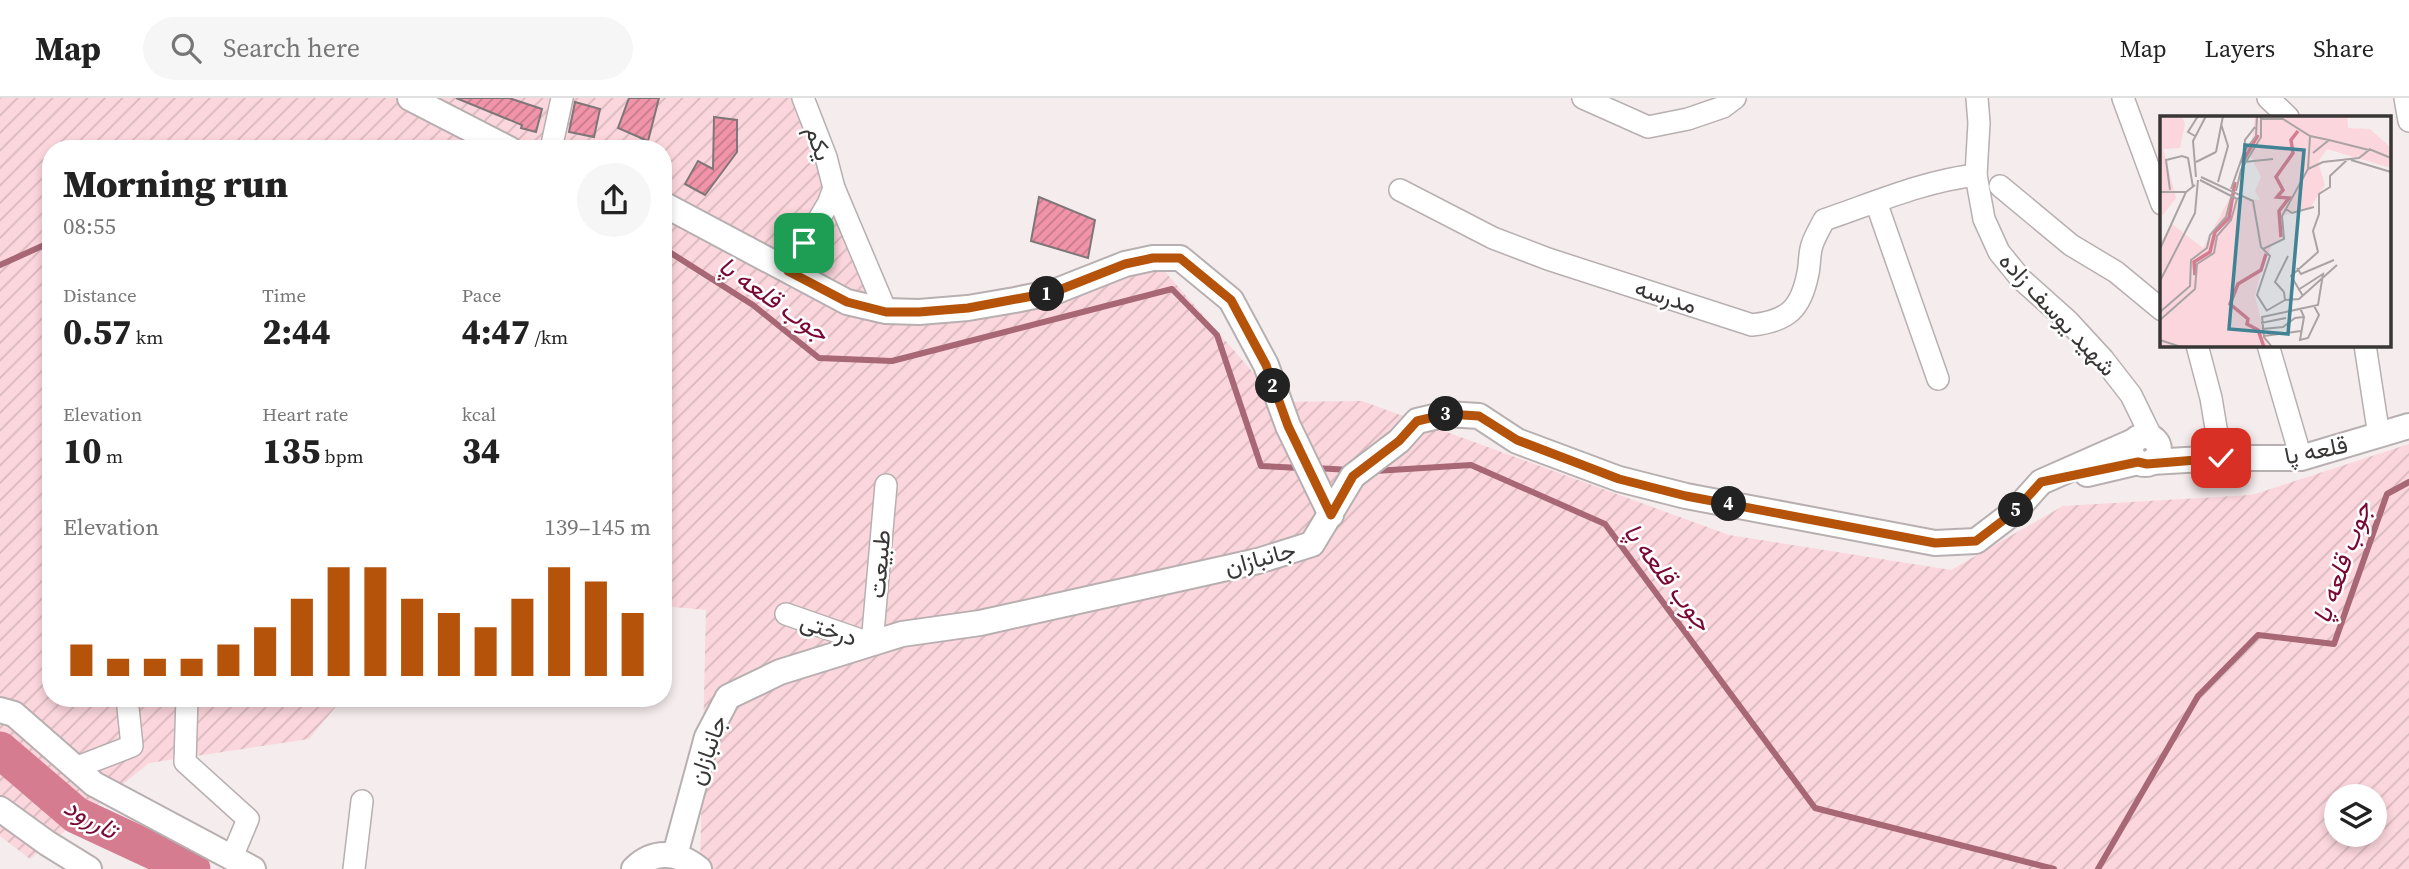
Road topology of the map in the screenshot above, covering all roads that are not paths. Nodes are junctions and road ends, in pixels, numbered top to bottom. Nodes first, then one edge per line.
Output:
1 (410, 98) edge
2 (562, 98) edge
3 (803, 98) edge
4 (1583, 98) edge
5 (1735, 98) edge
6 (1977, 98) edge
7 (2123, 98) edge
8 (2268, 98) edge
9 (2405, 98) edge
10 (2287, 116) edge
11 (2409, 121) edge
12 (492, 140) edge
13 (553, 140) edge
14 (1976, 175) junction
15 (2000, 186) dead end
16 (834, 188) junction
17 (1400, 190) dead end
18 (2160, 199) edge
19 (1876, 202) junction
20 (672, 209) edge
21 (788, 271) junction
22 (2160, 308) edge
23 (886, 312) junction
24 (2196, 346) edge
25 (2268, 346) edge
26 (2365, 346) edge
27 (1938, 379) dead end
28 (2409, 426) edge
29 (2379, 436) junction
30 (2144, 451) junction
31 (2221, 458) junction
32 (2301, 458) junction
33 (886, 485) dead end
34 (1331, 515) junction
35 (786, 614) dead end
36 (872, 643) junction
37 (128, 707) edge
38 (187, 707) edge
39 (0, 710) edge
40 (75, 768) junction
41 (362, 800) dead end
42 (0, 809) edge
43 (675, 855) junction
44 (243, 863) edge
45 (89, 869) edge
46 (354, 869) edge
47 (634, 869) edge
48 (699, 869) edge

1 - 12 street
2 - 13 street
3 - 16 street, یکم
4 - 5 street
6 - 14 street, شهید یوسف زاده
7 - 18 street
8 - 10 street
9 - 11 street
14 - 19 street
14 - 30 street, شهید یوسف زاده
15 - 22 street
16 - 21 street, یکم
16 - 23 street, یکم
17 - 19 street, مدرسه
19 - 27 street
20 - 21 street
21 - 23 street
23 - 34 street
24 - 31 street
25 - 32 street
26 - 29 street
28 - 29 street, قلعه پا
29 - 32 street, قلعه پا
30 - 31 street, جانبازان
30 - 34 street, جانبازان
31 - 32 street, قلعه پا
33 - 36 street, طبیعت
34 - 36 street, جانبازان
35 - 36 street, درختی
36 - 43 street, جانبازان
37 - 40 street
38 - 44 street
39 - 40 street
40 - 44 street
41 - 46 street
42 - 45 street
43 - 47 street
43 - 48 street

